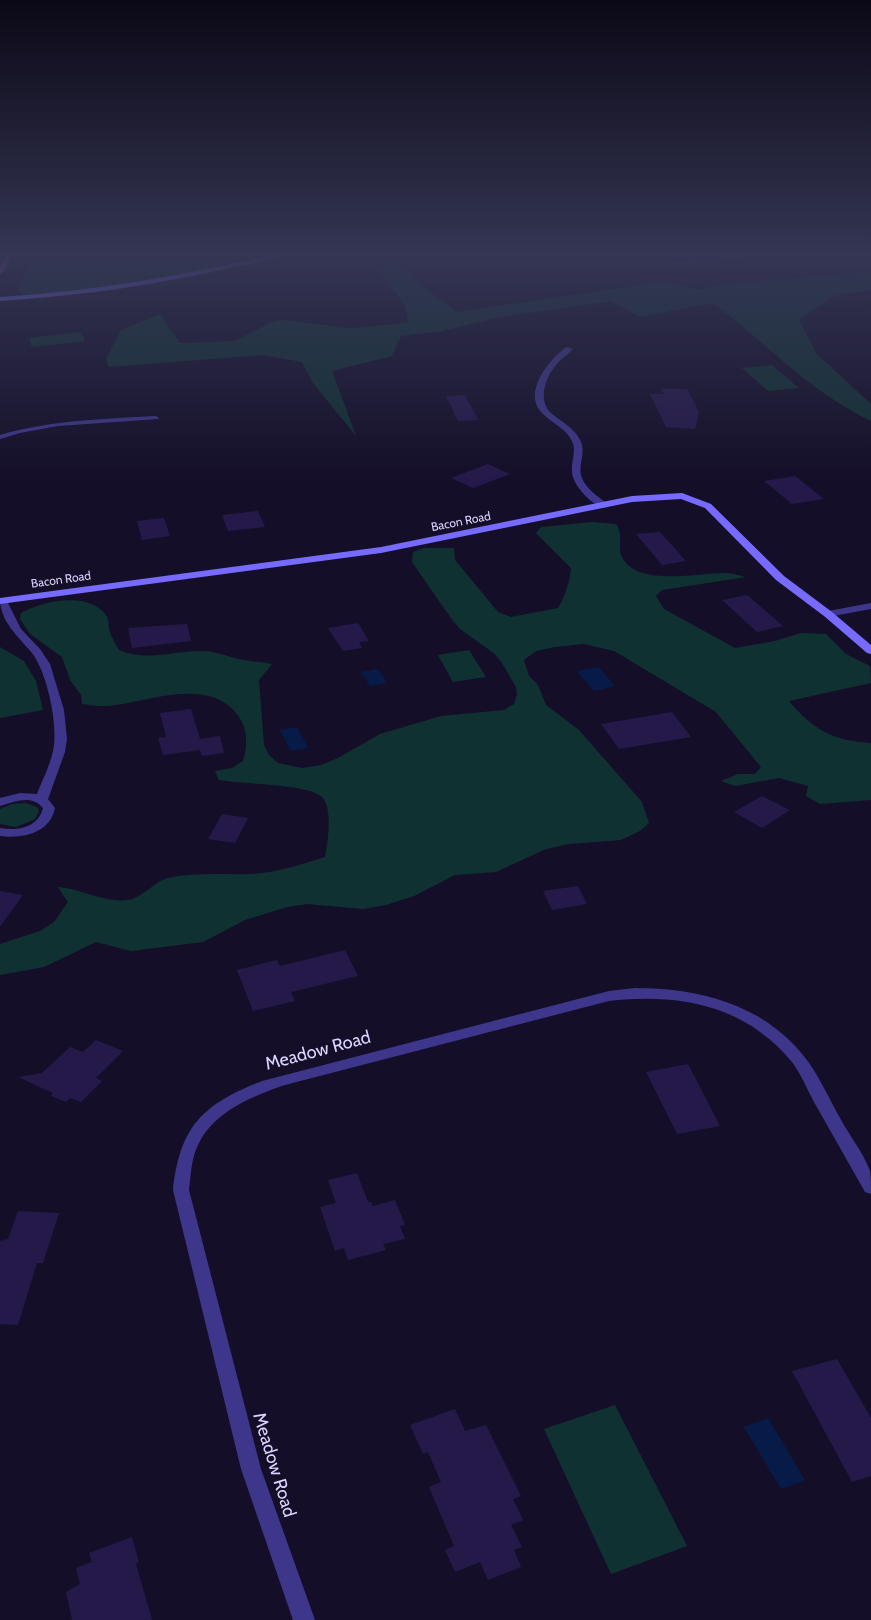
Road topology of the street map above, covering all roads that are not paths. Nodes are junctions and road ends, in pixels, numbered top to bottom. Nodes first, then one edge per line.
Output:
1 (569, 349) dead end
2 (156, 418) dead end
3 (0, 436) edge
4 (603, 505) junction
5 (1, 601) edge
6 (871, 606) edge
7 (828, 614) junction
8 (871, 651) edge
9 (41, 800) junction
10 (0, 802) edge
11 (0, 832) edge
12 (871, 1186) edge
13 (304, 1620) edge

1 - 4 street
2 - 3 lane
4 - 5 street, Bacon Road
4 - 7 street, Bacon Road
5 - 9 street
6 - 7 street
7 - 8 street, Bacon Road
9 - 10 street
9 - 11 street
12 - 13 street, Meadow Road

